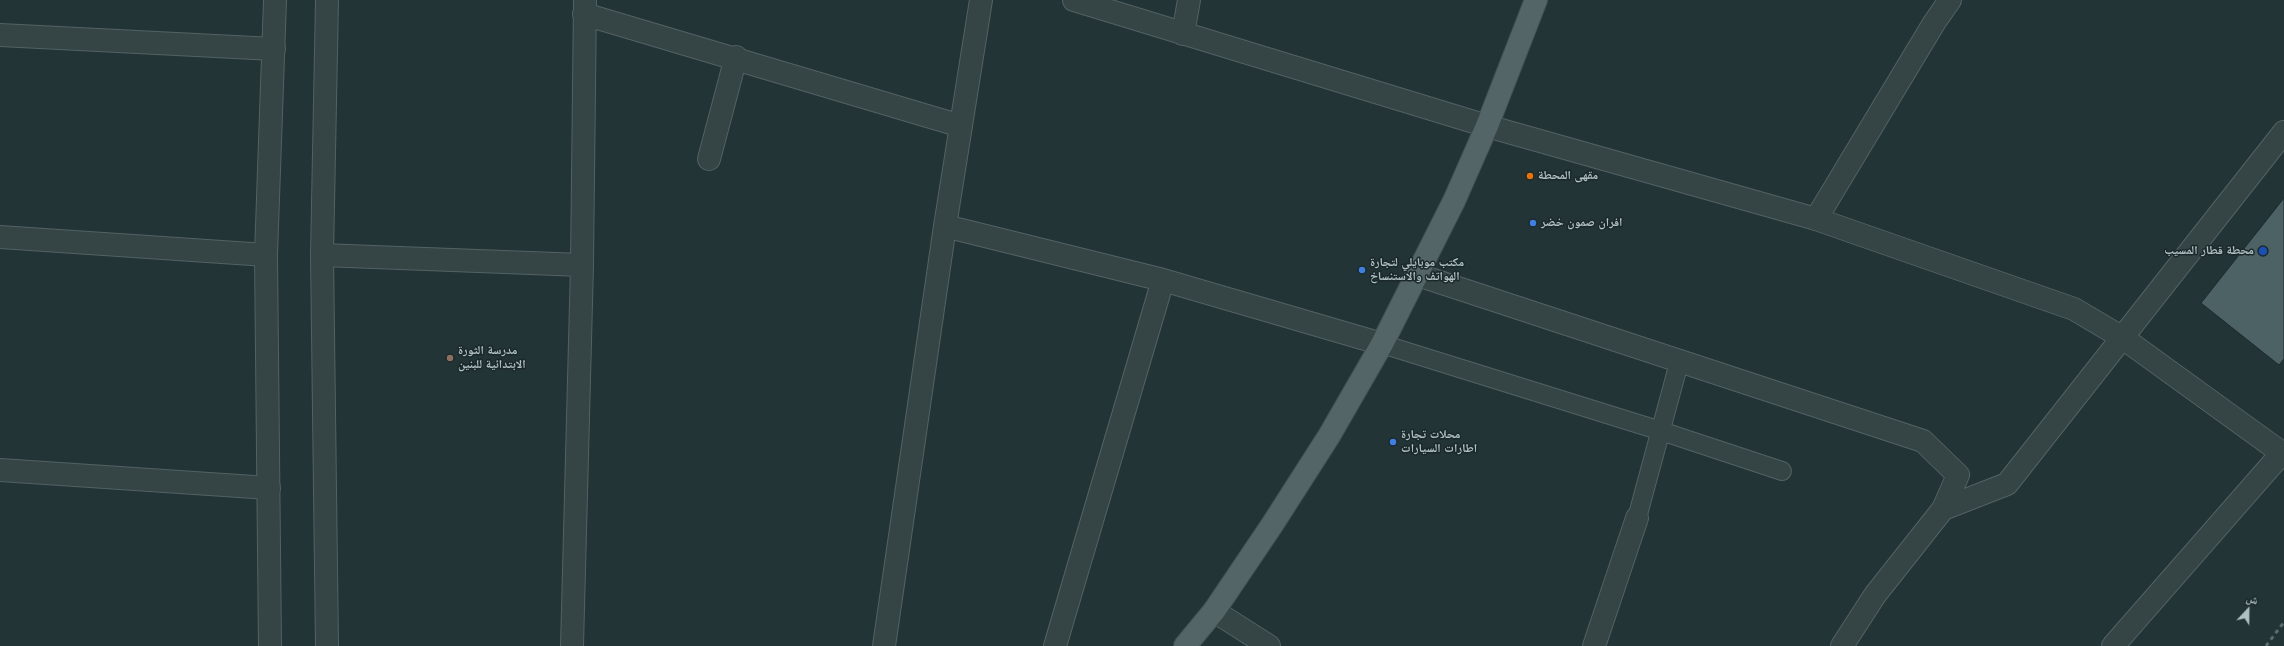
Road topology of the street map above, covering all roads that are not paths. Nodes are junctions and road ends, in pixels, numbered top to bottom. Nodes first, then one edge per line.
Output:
1 (274, 0) edge
2 (327, 0) edge
3 (981, 0) edge
4 (1074, 0) edge
5 (1189, 0) edge
6 (1536, 0) edge
7 (1950, 0) edge
8 (584, 7) edge
9 (1183, 34) junction
10 (0, 35) edge
11 (274, 49) junction
12 (736, 57) junction
13 (961, 126) junction
14 (1487, 126) junction
15 (2284, 132) edge
16 (709, 159) dead end
17 (1816, 219) junction
18 (945, 226) junction
19 (0, 237) edge
20 (322, 255) junction
21 (266, 256) junction
22 (582, 265) junction
23 (1418, 275) junction
24 (1163, 280) junction
25 (2123, 338) junction
26 (1382, 344) junction
27 (1680, 359) junction
28 (1661, 431) junction
29 (0, 470) edge
30 (1782, 471) dead end
31 (269, 488) junction
32 (1944, 510) junction
33 (1637, 518) joint
34 (1214, 611) junction
35 (270, 646) edge
36 (327, 646) edge
37 (572, 646) edge
38 (884, 646) edge
39 (1055, 646) edge
40 (1185, 646) edge
41 (1269, 646) edge
42 (1594, 646) edge
43 (1842, 646) edge
44 (2113, 646) edge

1 - 11 street
2 - 20 street
3 - 13 street
4 - 9 street
5 - 9 street
6 - 14 main road
7 - 17 street
8 - 12 street
8 - 22 street
9 - 14 street
10 - 11 street
11 - 21 street
12 - 13 street
12 - 16 street
13 - 18 street
14 - 17 street
14 - 23 main road
15 - 25 street
17 - 25 street
18 - 24 street
18 - 38 street
19 - 21 street
20 - 22 street
20 - 36 street
21 - 31 street
22 - 37 street
23 - 26 main road
23 - 27 street
24 - 26 street
24 - 39 street
25 - 32 street
25 - 44 street
26 - 28 lane
26 - 34 main road
27 - 28 lane
27 - 32 street
28 - 30 lane
28 - 33 lane
29 - 31 street
31 - 35 street
32 - 43 street
33 - 42 street
34 - 40 main road
34 - 41 street

